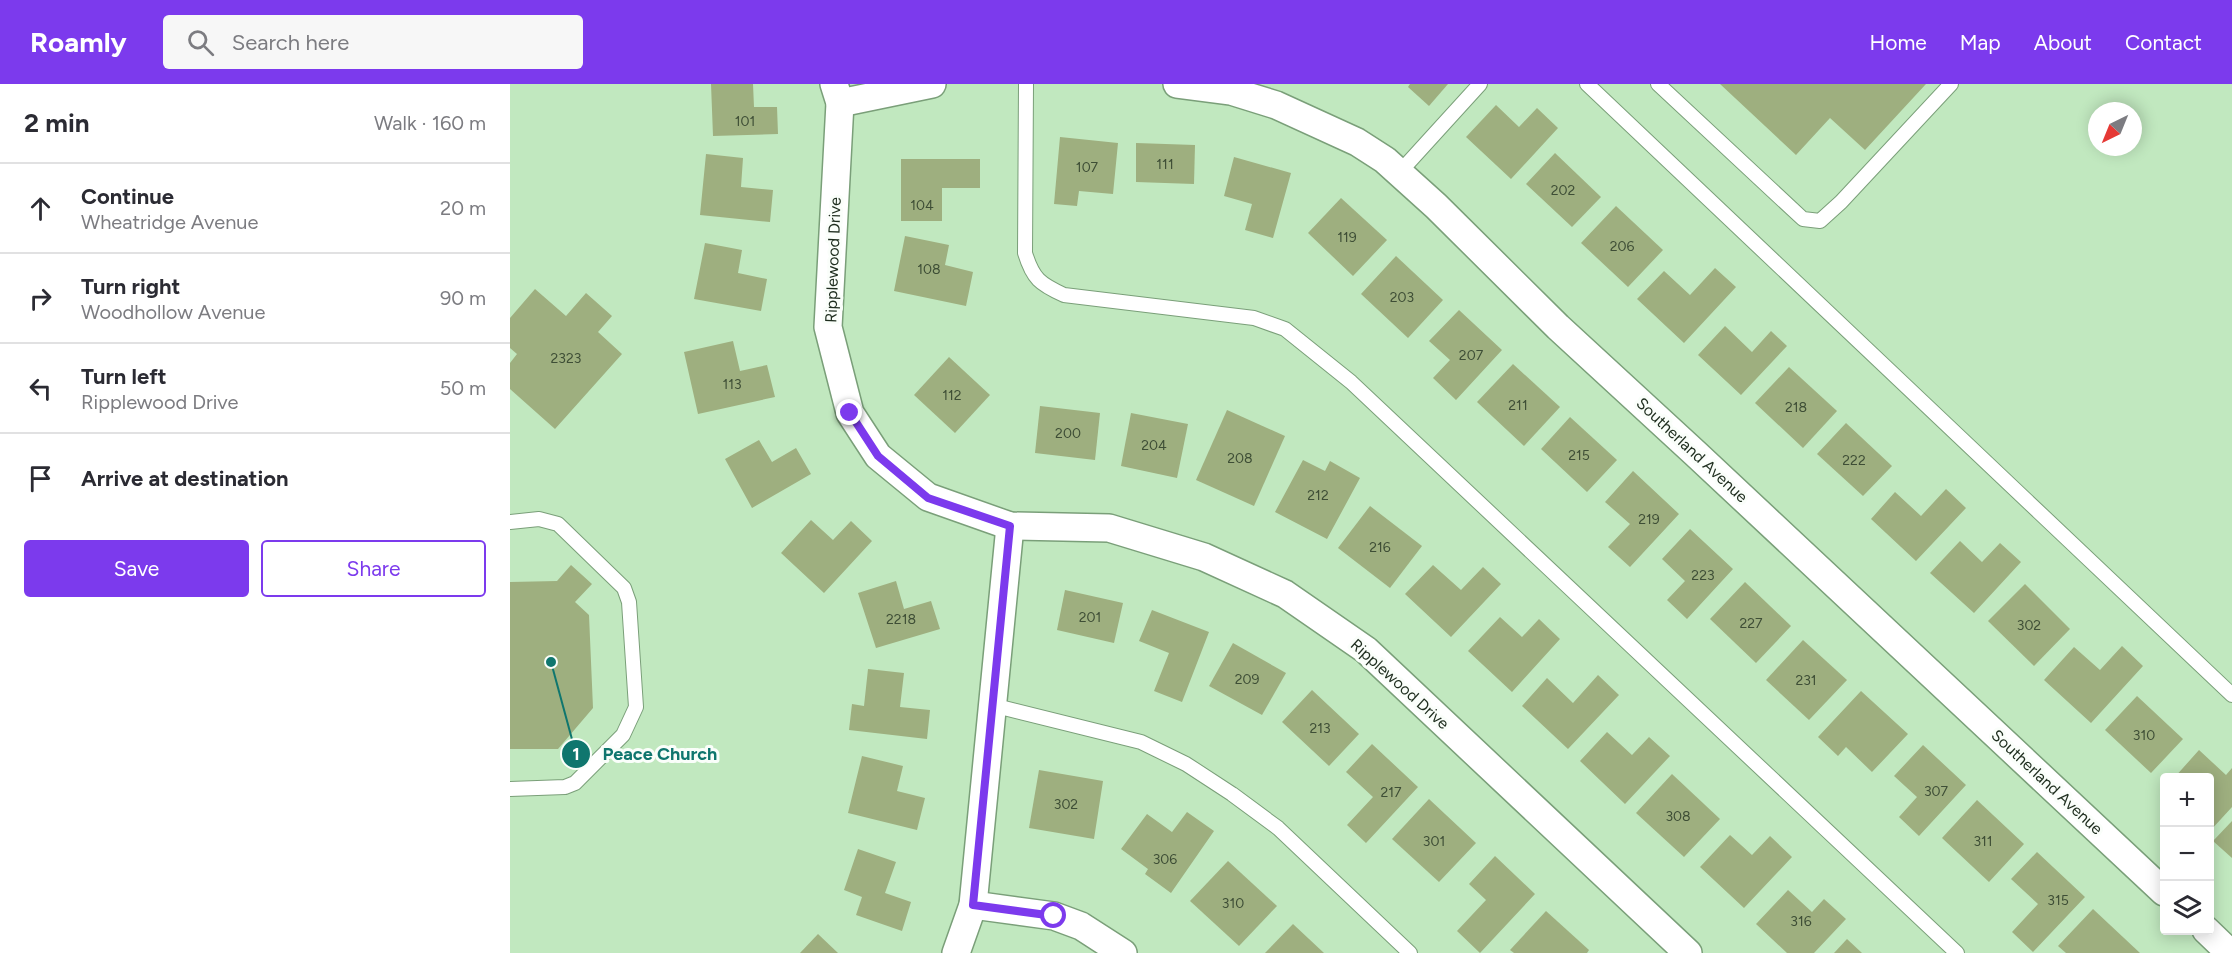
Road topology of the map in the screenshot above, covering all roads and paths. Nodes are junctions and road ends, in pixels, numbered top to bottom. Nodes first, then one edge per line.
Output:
1 (932, 84) edge
2 (1026, 84) edge
3 (1177, 84) edge
4 (1480, 84) edge
5 (1587, 84) edge
6 (1658, 84) edge
7 (1951, 84) edge
8 (837, 94) edge
9 (1399, 173) junction
10 (510, 522) edge
11 (1010, 526) junction
12 (2232, 695) edge
13 (992, 705) junction
14 (510, 789) edge
15 (2160, 888) edge
16 (973, 905) junction
17 (2211, 935) edge
18 (956, 953) edge
19 (1123, 953) edge
20 (1410, 953) edge
21 (1688, 953) edge
22 (1957, 953) edge
23 (2230, 953) edge

1 - 8 street
2 - 22 lane
3 - 9 street, Southerland Avenue
4 - 9 lane
5 - 12 lane
6 - 7 lane
8 - 11 street, Ripplewood Drive
9 - 15 street, Southerland Avenue
10 - 14 lane
11 - 13 street
11 - 21 street, Ripplewood Drive
13 - 16 street
13 - 20 lane
16 - 18 street
16 - 19 street
17 - 23 street

